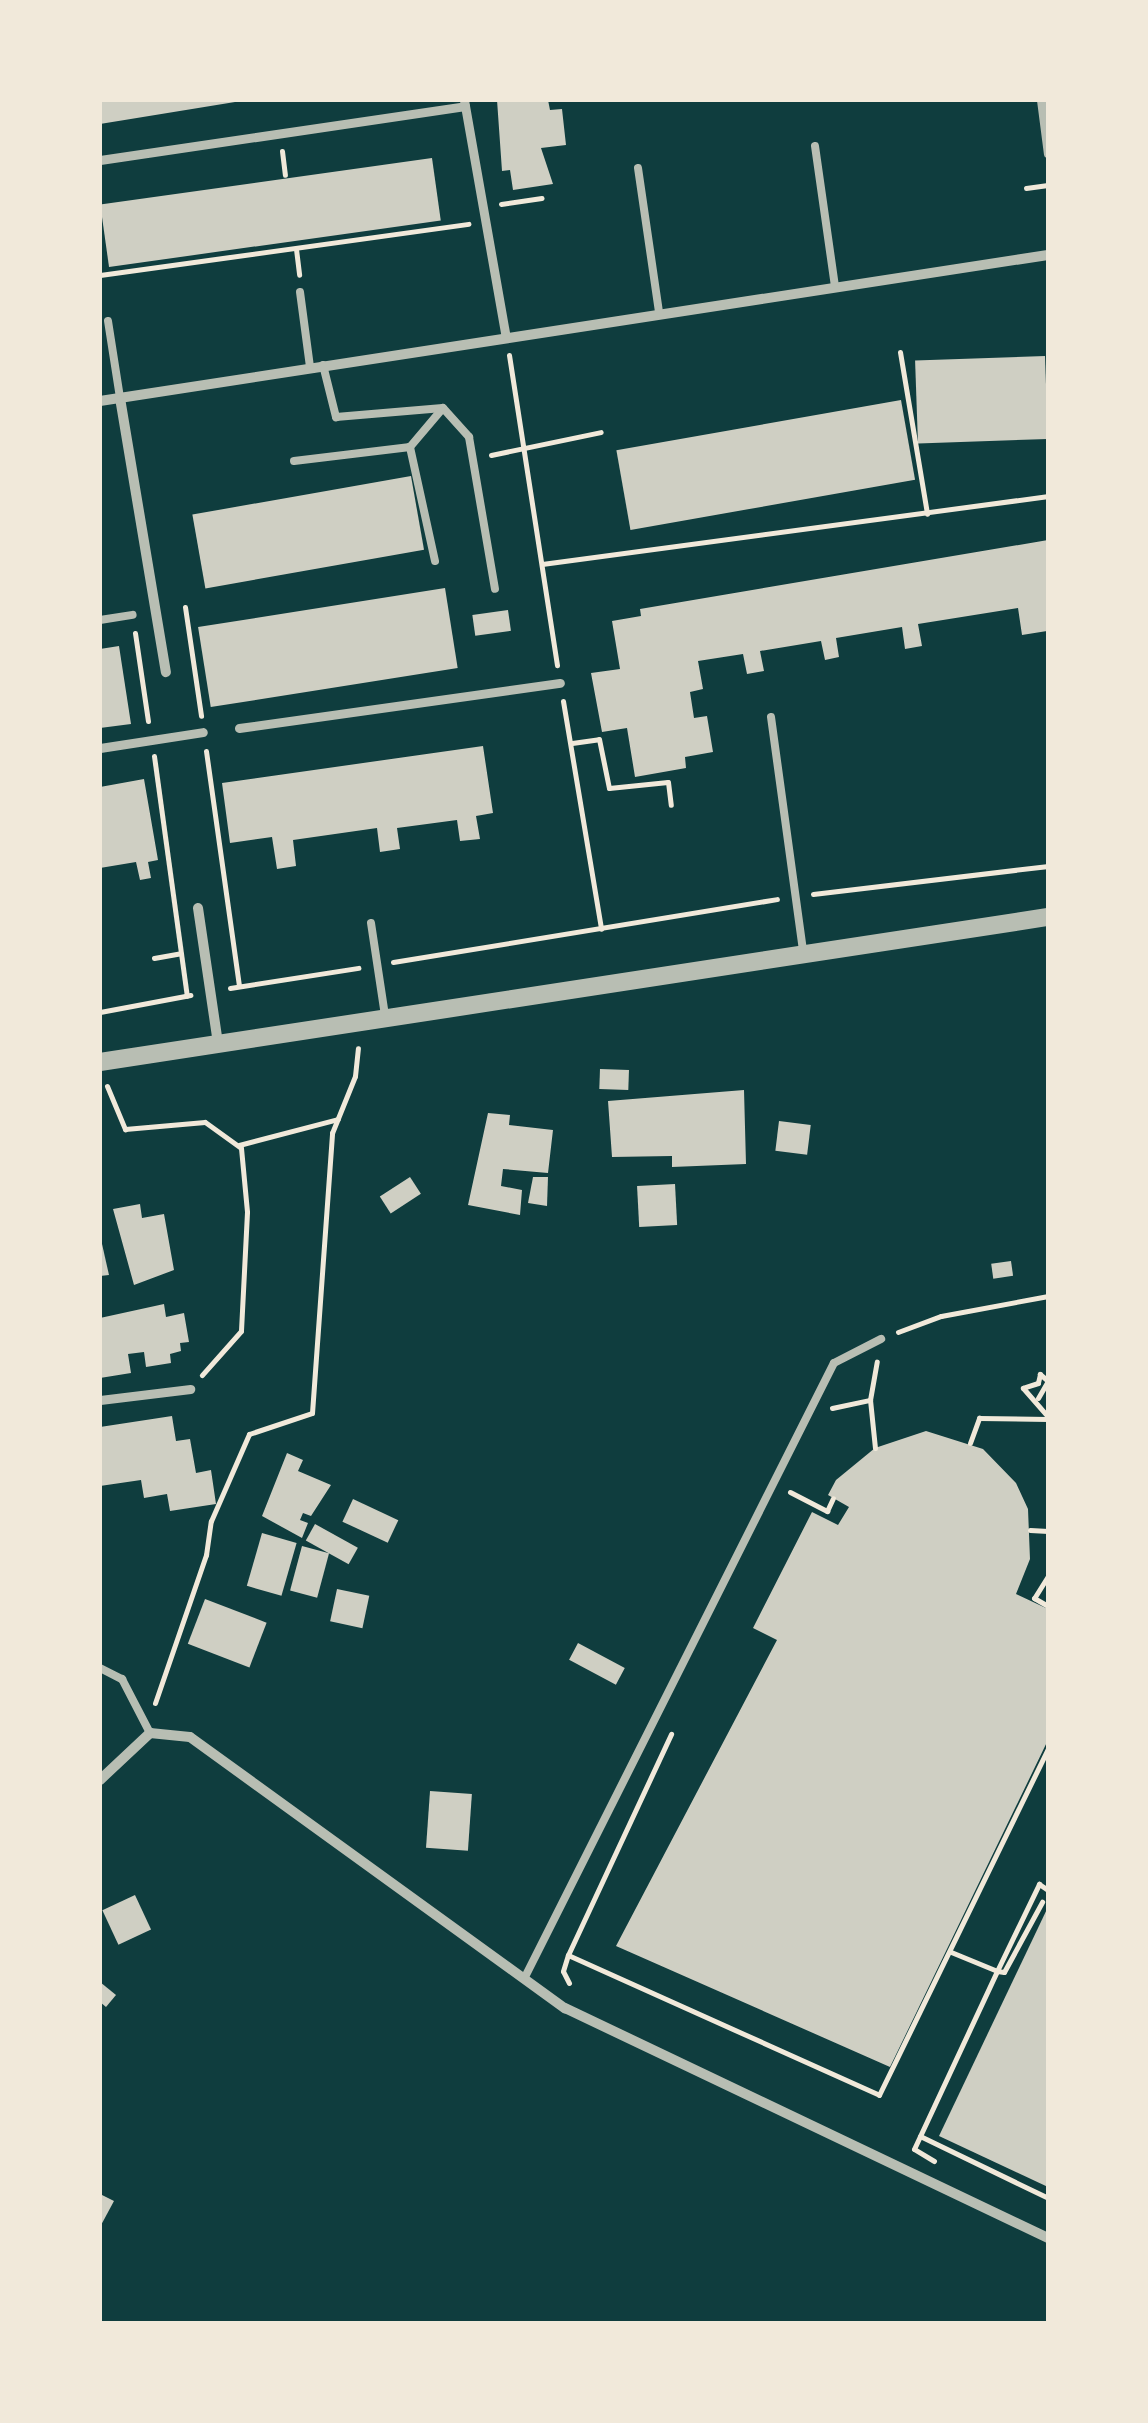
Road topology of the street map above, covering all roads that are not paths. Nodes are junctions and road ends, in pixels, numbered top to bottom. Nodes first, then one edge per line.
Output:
1 (1041, 100) edge
2 (464, 103) edge
3 (815, 146) dead end
4 (1048, 154) edge
5 (100, 160) edge
6 (638, 168) dead end
7 (1048, 255) edge
8 (834, 286) junction
9 (300, 292) road end
10 (658, 312) junction
11 (108, 322) dead end
12 (506, 337) junction
13 (323, 365) junction
14 (310, 367) junction
15 (120, 398) junction
16 (100, 401) edge
17 (443, 408) junction
18 (410, 447) junction
19 (294, 461) dead end
20 (436, 561) dead end
21 (495, 590) dead end
22 (133, 615) road end
23 (100, 620) edge
24 (166, 672) dead end
25 (560, 682) road end
26 (772, 717) dead end
27 (238, 728) dead end
28 (204, 732) road end
29 (100, 748) edge
30 (198, 908) dead end
31 (1048, 917) edge
32 (371, 923) dead end
33 (803, 950) junction
34 (385, 1016) junction
35 (218, 1044) junction
36 (100, 1066) edge
37 (881, 1339) road end
38 (190, 1389) road end
39 (100, 1400) edge
40 (100, 1668) edge
41 (150, 1732) junction
42 (100, 1780) edge
43 (526, 1975) junction
44 (1048, 2238) edge

1 - 4 street
2 - 5 street
2 - 12 street
3 - 8 lane
6 - 10 lane
7 - 8 street
8 - 10 street
9 - 14 lane
10 - 12 street
11 - 15 lane
12 - 13 street
13 - 14 street
13 - 17 lane
14 - 15 street
15 - 16 street
15 - 24 street
17 - 18 lane
17 - 21 lane
18 - 19 lane
18 - 20 lane
22 - 23 lane
25 - 27 street
26 - 33 lane
28 - 29 street
30 - 35 street
31 - 33 street
32 - 34 lane
33 - 34 street
34 - 35 street
35 - 36 street
37 - 43 lane
38 - 39 street
40 - 41 lane
41 - 42 street
41 - 43 street
43 - 44 street

